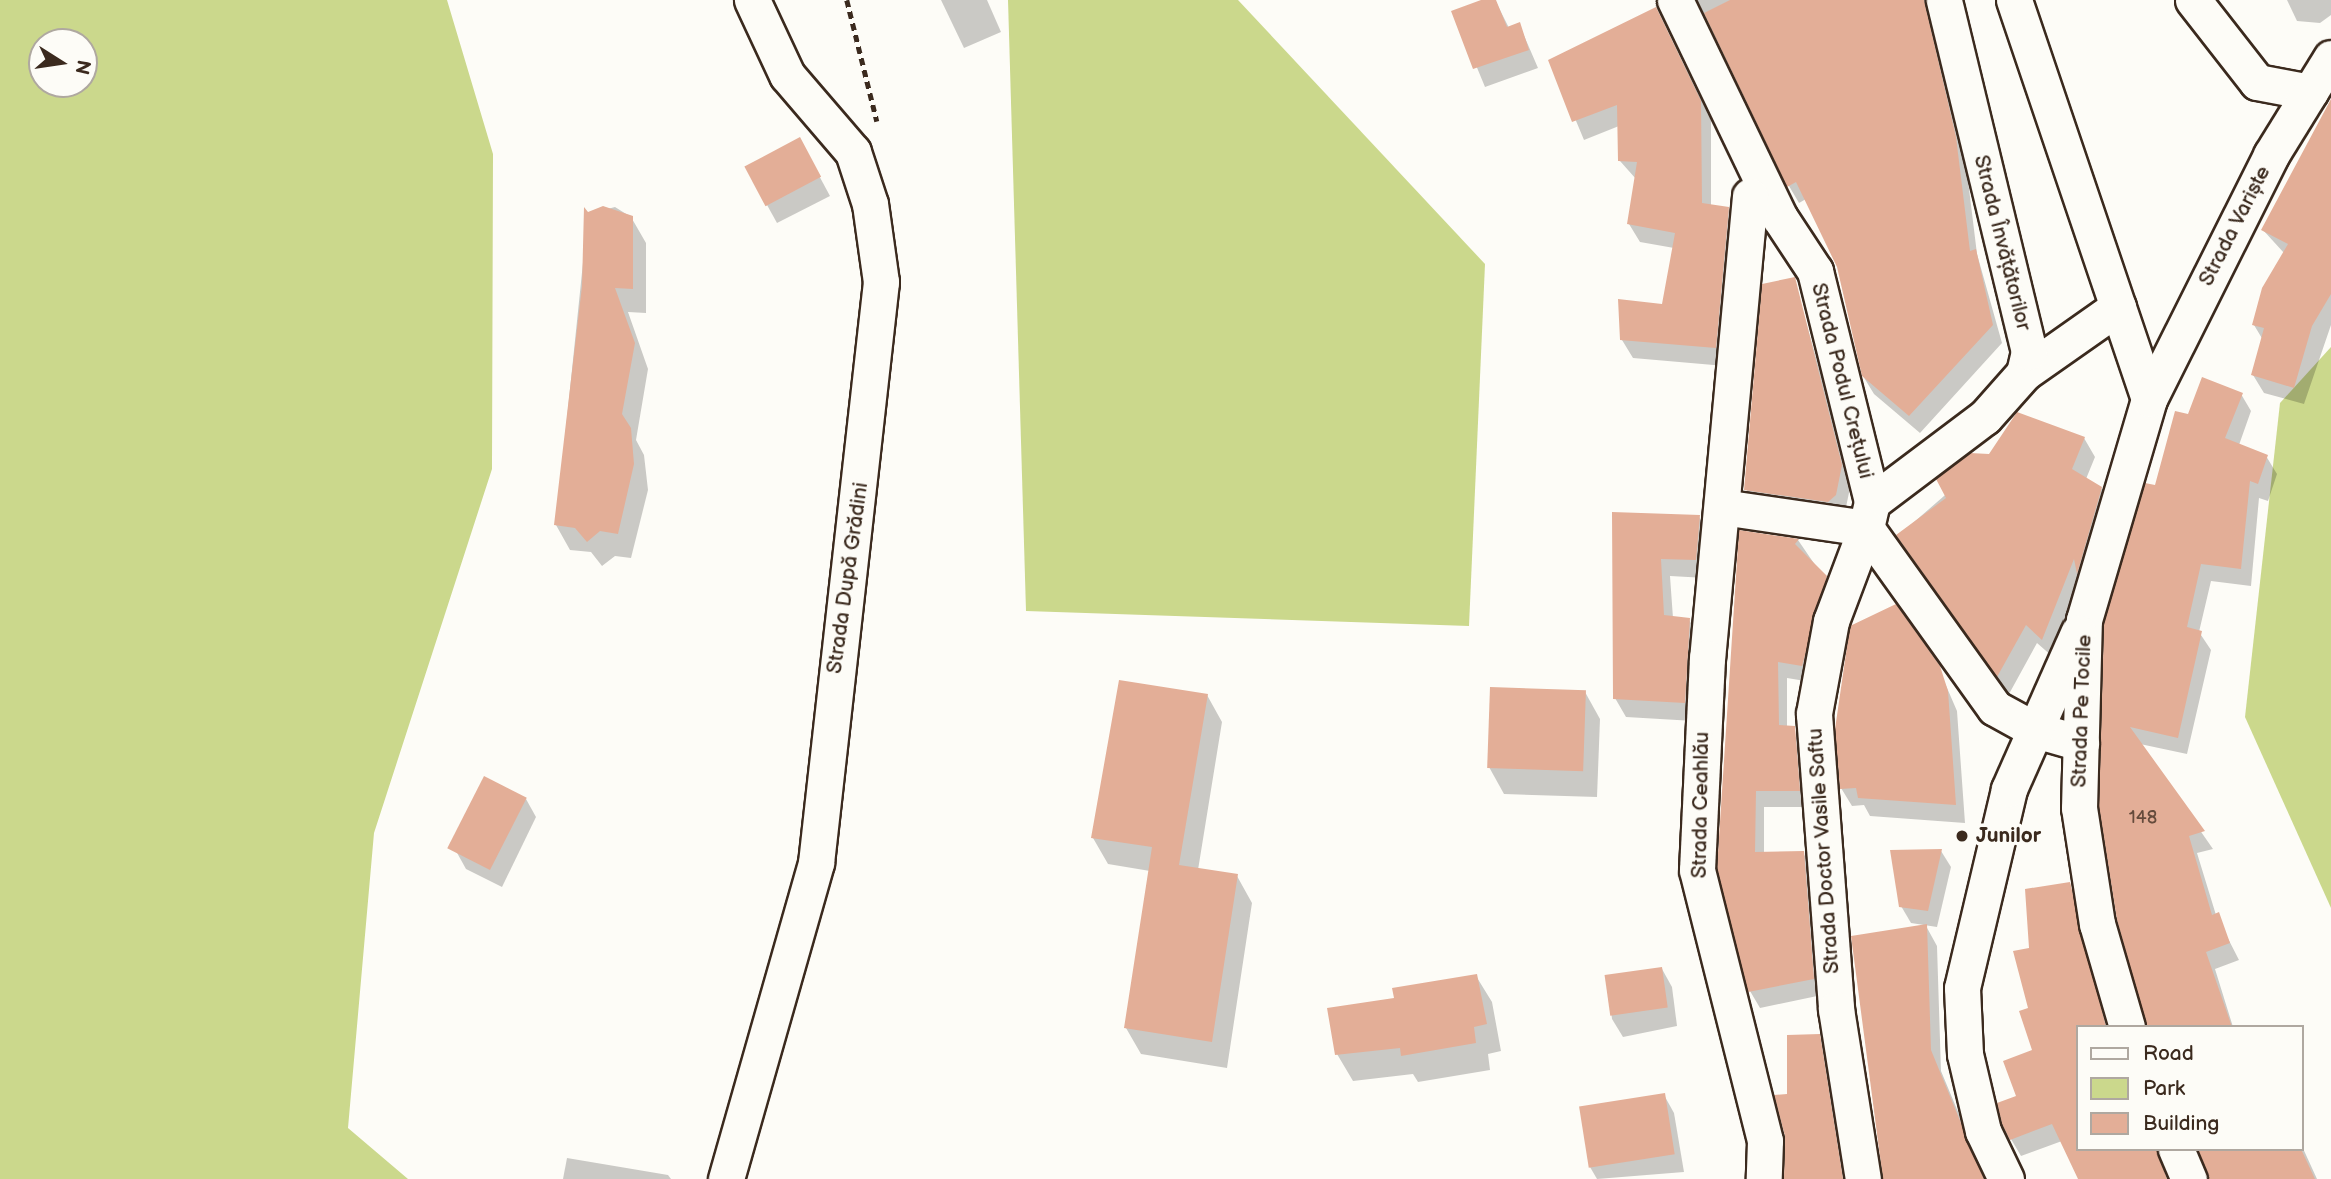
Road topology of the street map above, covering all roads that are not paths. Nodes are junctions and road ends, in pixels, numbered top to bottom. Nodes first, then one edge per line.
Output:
1 (752, 0) edge
2 (1675, 0) edge
3 (1944, 0) edge
4 (2014, 0) edge
5 (2193, 0) edge
6 (2331, 58) edge
7 (2309, 92) junction
8 (1750, 196) dead end
9 (2118, 307) junction
10 (2024, 373) junction
11 (2149, 399) junction
12 (1722, 507) junction
13 (1869, 515) junction
14 (2084, 620) junction
15 (2035, 730) junction
16 (2081, 743) junction
17 (2126, 1025) edge
18 (2176, 1151) edge
19 (726, 1179) edge
20 (1764, 1179) edge
21 (1863, 1179) edge
22 (2006, 1179) edge
23 (2189, 1179) edge

1 - 19 street, Strada După Grădini
2 - 13 street, Strada Podul Crețului
3 - 10 street, Strada Învățătorilor
4 - 9 street
5 - 7 street
6 - 7 street, Strada Variște
7 - 11 street, Strada Variște
8 - 12 street, Strada Ceahlău
9 - 10 street
9 - 11 street
10 - 13 street
11 - 14 street, Strada Pe Tocile
12 - 13 street
12 - 20 street, Strada Ceahlău
13 - 15 street, Strada Podul Crețului
13 - 21 street, Strada Doctor Vasile Saftu
14 - 15 street
14 - 16 street, Strada Pe Tocile
15 - 16 street, Strada Podul Crețului
15 - 22 street
16 - 17 street, Strada Pe Tocile
18 - 23 street

